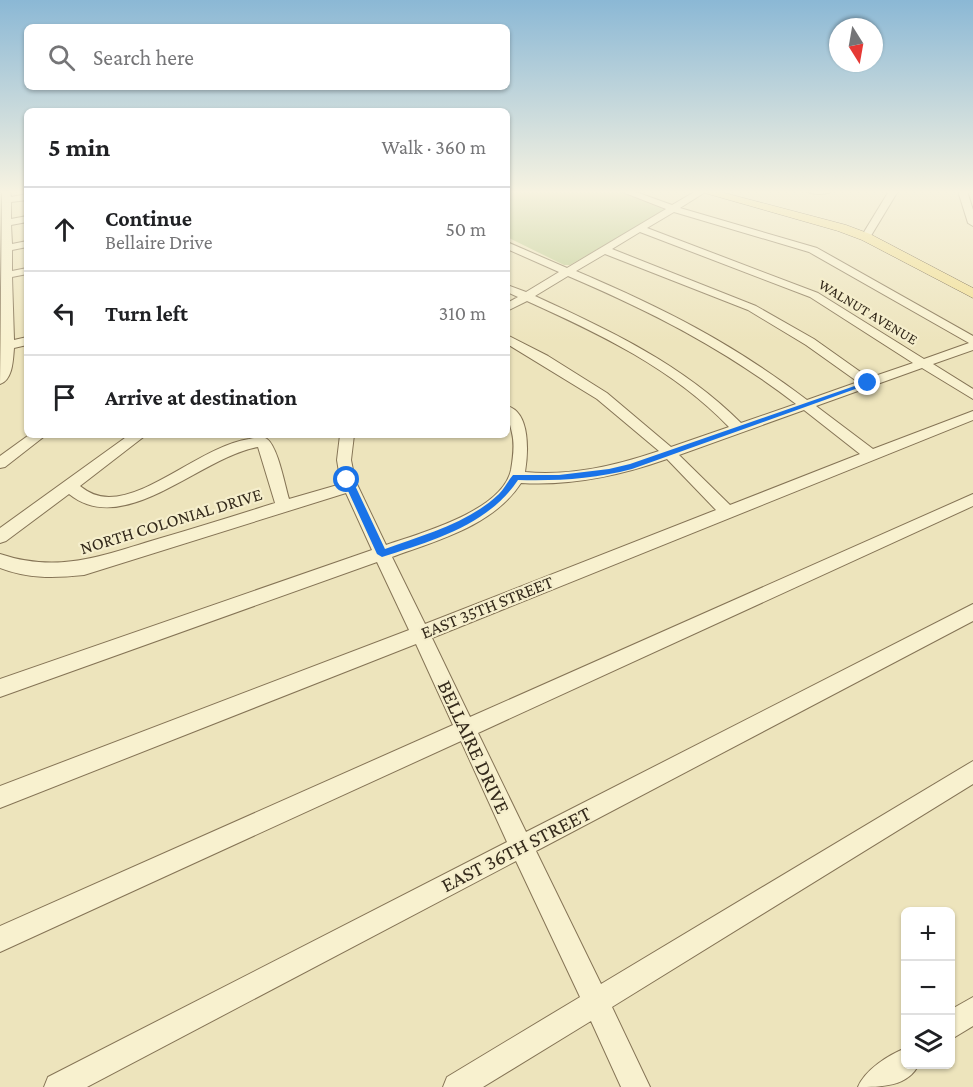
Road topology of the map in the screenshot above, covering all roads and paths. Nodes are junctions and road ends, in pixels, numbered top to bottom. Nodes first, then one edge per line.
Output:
1 (619, 242) edge
2 (674, 242) edge
3 (784, 242) edge
4 (875, 242) edge
5 (24, 244) edge
6 (510, 246) edge
7 (4, 248) edge
8 (605, 250) junction
9 (24, 272) edge
10 (567, 272) junction
11 (4, 276) edge
12 (510, 289) edge
13 (973, 294) edge
14 (526, 297) junction
15 (510, 306) edge
16 (510, 341) edge
17 (24, 342) edge
18 (973, 343) edge
19 (4, 346) edge
20 (924, 364) junction
21 (0, 380) edge
22 (868, 383) junction
23 (973, 395) edge
24 (806, 405) junction
25 (510, 414) edge
26 (973, 415) edge
27 (739, 429) junction
28 (35, 438) edge
29 (135, 438) edge
30 (347, 438) edge
31 (670, 454) junction
32 (871, 455) junction
33 (0, 463) edge
34 (516, 477) junction
35 (69, 486) junction
36 (351, 486) junction
37 (973, 500) edge
38 (284, 507) junction
39 (727, 512) junction
40 (0, 537) edge
41 (382, 554) junction
42 (0, 561) edge
43 (973, 612) edge
44 (421, 634) junction
45 (0, 688) edge
46 (466, 729) junction
47 (973, 772) edge
48 (0, 797) edge
49 (522, 846) junction
50 (0, 939) edge
51 (595, 1000) junction
52 (973, 1010) edge
53 (955, 1024) edge
54 (901, 1066) edge
55 (58, 1087) edge
56 (457, 1087) edge
57 (636, 1087) edge
58 (872, 1087) edge

1 - 8 street
2 - 20 street, WALNUT AVENUE
3 - 18 street
4 - 13 main road
5 - 7 street
6 - 10 street
7 - 11 street
8 - 10 street
8 - 22 street
9 - 11 street
10 - 14 street
10 - 24 street
11 - 19 street
12 - 14 street
14 - 15 street
14 - 27 street
16 - 31 street
17 - 19 street
18 - 20 street
19 - 21 street
20 - 22 street
20 - 23 street, WALNUT AVENUE
22 - 24 street
24 - 27 street
24 - 32 street
25 - 34 street
26 - 32 street, EAST 35TH STREET
27 - 31 street
28 - 33 street
29 - 35 street
30 - 36 street, BELLAIRE DRIVE
31 - 34 street
31 - 39 street
32 - 39 street, EAST 35TH STREET
34 - 41 street
35 - 38 street
35 - 40 street
36 - 38 street, NORTH COLONIAL DRIVE
36 - 41 street, BELLAIRE DRIVE
37 - 46 street
38 - 42 street, NORTH COLONIAL DRIVE
39 - 44 street, EAST 35TH STREET
41 - 44 street, BELLAIRE DRIVE
41 - 45 street
43 - 49 street, EAST 36TH STREET
44 - 46 street, BELLAIRE DRIVE
44 - 48 street, EAST 35TH STREET
46 - 49 street, BELLAIRE DRIVE
46 - 50 street
47 - 51 street
49 - 51 street, BELLAIRE DRIVE
49 - 55 street, EAST 36TH STREET
51 - 56 street
51 - 57 street, BELLAIRE DRIVE
52 - 53 street
54 - 58 street

